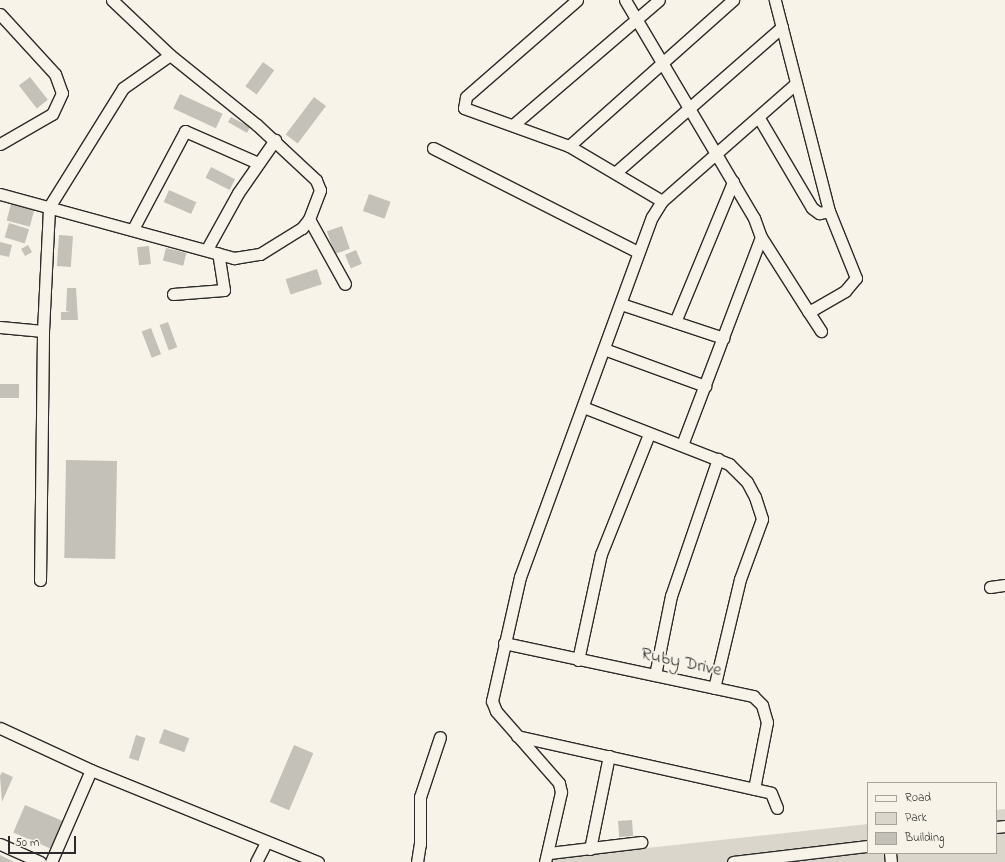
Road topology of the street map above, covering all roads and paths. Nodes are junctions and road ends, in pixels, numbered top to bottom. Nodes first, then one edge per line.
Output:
1 (112, 0) edge
2 (577, 0) edge
3 (624, 0) edge
4 (658, 0) edge
5 (733, 0) edge
6 (775, 0) edge
7 (0, 14) edge
8 (637, 19) junction
9 (782, 28) junction
10 (170, 55) junction
11 (662, 62) junction
12 (795, 84) junction
13 (689, 107) junction
14 (759, 118) junction
15 (513, 125) junction
16 (275, 140) junction
17 (0, 144) edge
18 (569, 146) junction
19 (433, 148) dead end
20 (716, 155) junction
21 (258, 163) junction
22 (615, 173) junction
23 (733, 182) junction
24 (0, 194) edge
25 (662, 202) junction
26 (49, 207) junction
27 (829, 211) junction
28 (309, 219) junction
29 (133, 229) junction
30 (761, 238) junction
31 (207, 249) junction
32 (638, 252) junction
33 (218, 253) junction
34 (345, 284) dead end
35 (173, 294) dead end
36 (621, 304) junction
37 (808, 311) junction
38 (675, 322) junction
39 (0, 327) edge
40 (43, 331) junction
41 (821, 331) dead end
42 (723, 338) junction
43 (604, 349) junction
44 (705, 386) junction
45 (583, 407) junction
46 (649, 434) junction
47 (682, 446) junction
48 (718, 459) junction
49 (40, 580) dead end
50 (1005, 585) edge
51 (990, 587) dead end
52 (504, 643) junction
53 (578, 660) junction
54 (655, 675) junction
55 (714, 688) junction
56 (0, 728) edge
57 (518, 736) junction
58 (440, 737) dead end
59 (609, 756) junction
60 (91, 770) junction
61 (754, 789) junction
62 (777, 808) dead end
63 (266, 842) junction
64 (641, 842) dead end
65 (0, 844) edge
66 (867, 846) edge
67 (590, 849) junction
68 (547, 858) edge
69 (787, 858) edge
70 (40, 862) edge
71 (51, 862) edge
72 (256, 862) edge
73 (318, 862) edge
74 (417, 862) edge
75 (733, 862) edge

1 - 10 street
2 - 15 street
3 - 8 street
4 - 8 street
5 - 11 street
6 - 9 street
7 - 17 street
8 - 11 street
8 - 15 street
9 - 12 street
9 - 13 street
10 - 16 street
10 - 26 street
11 - 13 street
11 - 18 street
12 - 14 street
12 - 27 street
13 - 20 street
13 - 22 street
14 - 20 street
14 - 27 street
15 - 18 street
16 - 21 street
16 - 28 street
18 - 22 street
19 - 32 street
20 - 23 street
20 - 25 street
21 - 29 street
21 - 31 street
22 - 25 street
23 - 30 street
23 - 38 street
24 - 26 street
25 - 32 street
26 - 29 street
26 - 40 street
27 - 37 street
28 - 33 street
28 - 34 street
29 - 31 street
30 - 37 street
30 - 42 street
31 - 33 street
32 - 36 street
33 - 35 street
36 - 38 street
36 - 43 street
37 - 41 street
38 - 42 street
39 - 40 street
40 - 49 street
42 - 44 street
43 - 44 street
43 - 45 street
44 - 47 street
45 - 46 street
45 - 52 street
46 - 47 street
46 - 53 street
47 - 48 street
48 - 54 street
48 - 55 street
50 - 51 street
52 - 53 street, Ruby Drive
52 - 57 street
53 - 54 street, Ruby Drive
54 - 55 street, Ruby Drive
55 - 61 street, Ruby Drive
56 - 60 street
57 - 59 street
57 - 68 street
58 - 74 street
59 - 61 street
59 - 67 street
60 - 63 street
60 - 71 street
61 - 62 street
63 - 72 street
63 - 73 street
64 - 67 street
65 - 70 street
66 - 69 street
67 - 68 street
69 - 75 street

